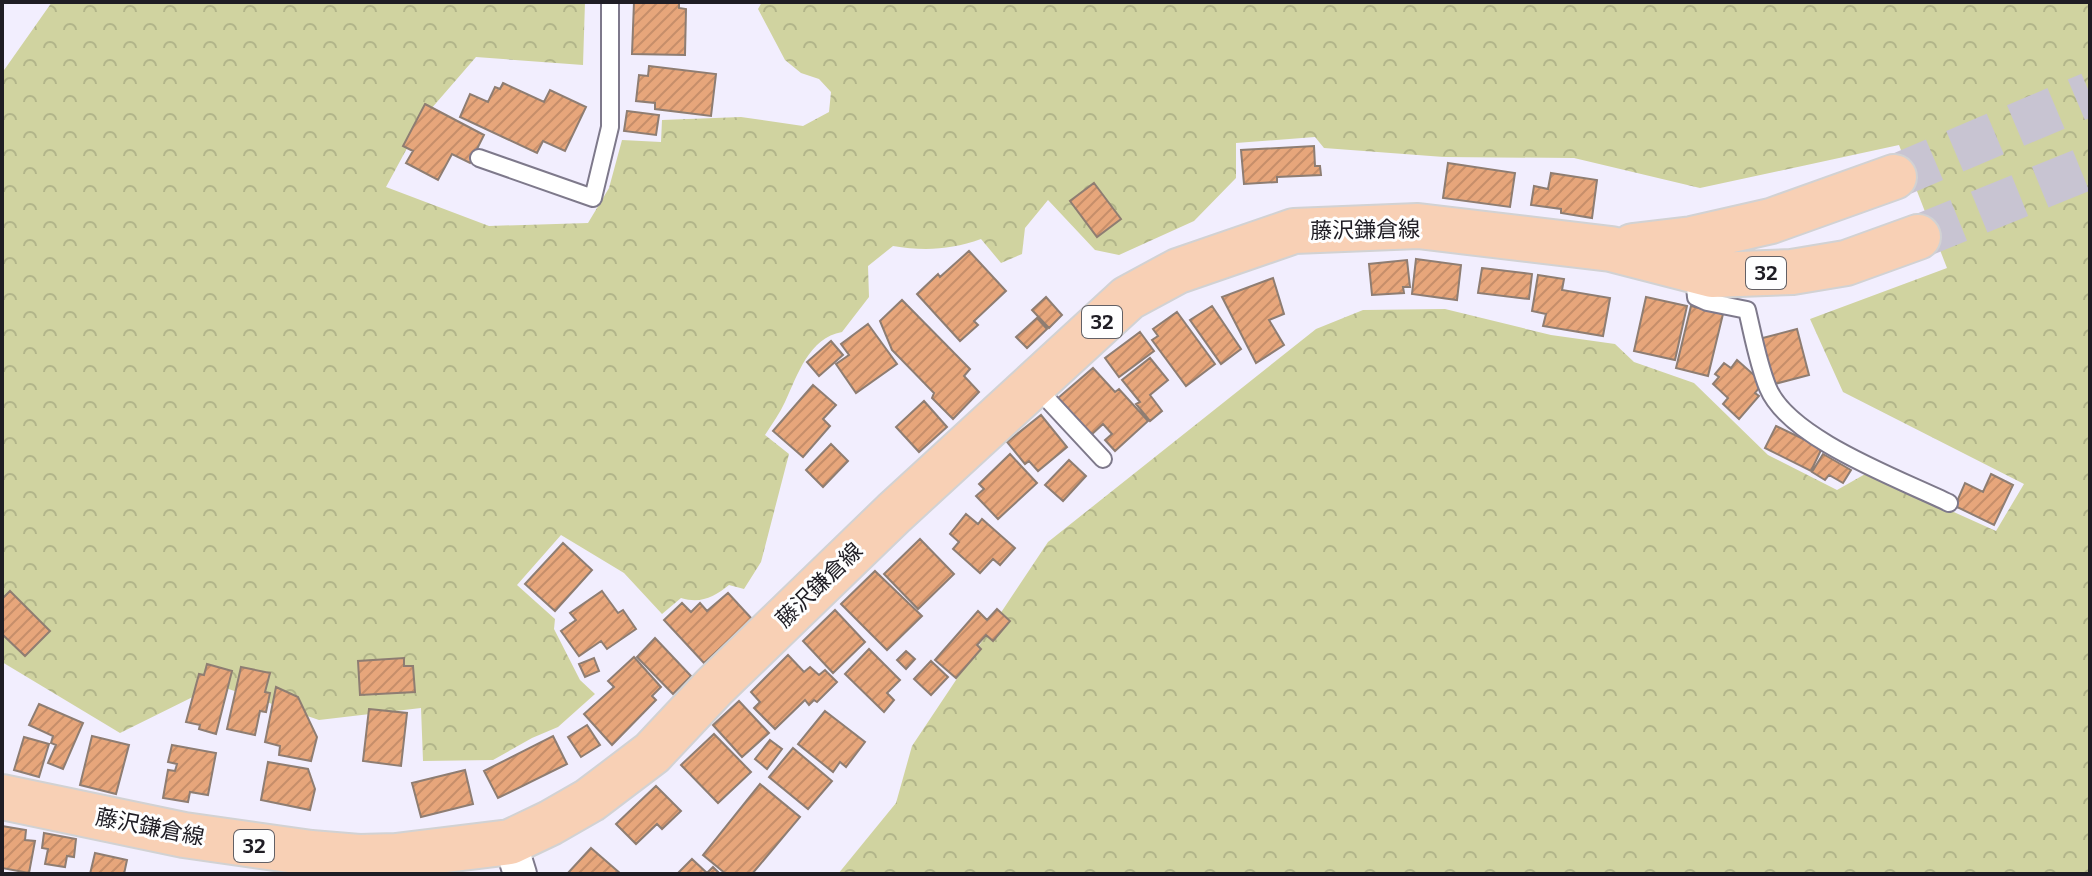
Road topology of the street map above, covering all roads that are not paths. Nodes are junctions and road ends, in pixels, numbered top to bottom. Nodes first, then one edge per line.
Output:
1 (610, 2) edge
2 (479, 158) dead end
3 (1894, 177) tunnel mouth
4 (1918, 237) tunnel mouth
5 (1611, 249) junction
6 (1694, 271) junction
7 (1033, 384) junction
8 (1103, 459) dead end
9 (1949, 503) dead end
10 (2, 797) edge
11 (519, 865) edge

1 - 2 lane
3 - 5 main road, 藤沢鎌倉線 / 32
4 - 6 main road, 藤沢鎌倉線 / 32
5 - 6 main road, 藤沢鎌倉線 / 32
5 - 7 main road, 藤沢鎌倉線 / 32
6 - 9 lane
7 - 8 lane
7 - 11 main road, 藤沢鎌倉線 / 32
10 - 11 main road, 藤沢鎌倉線 / 32

